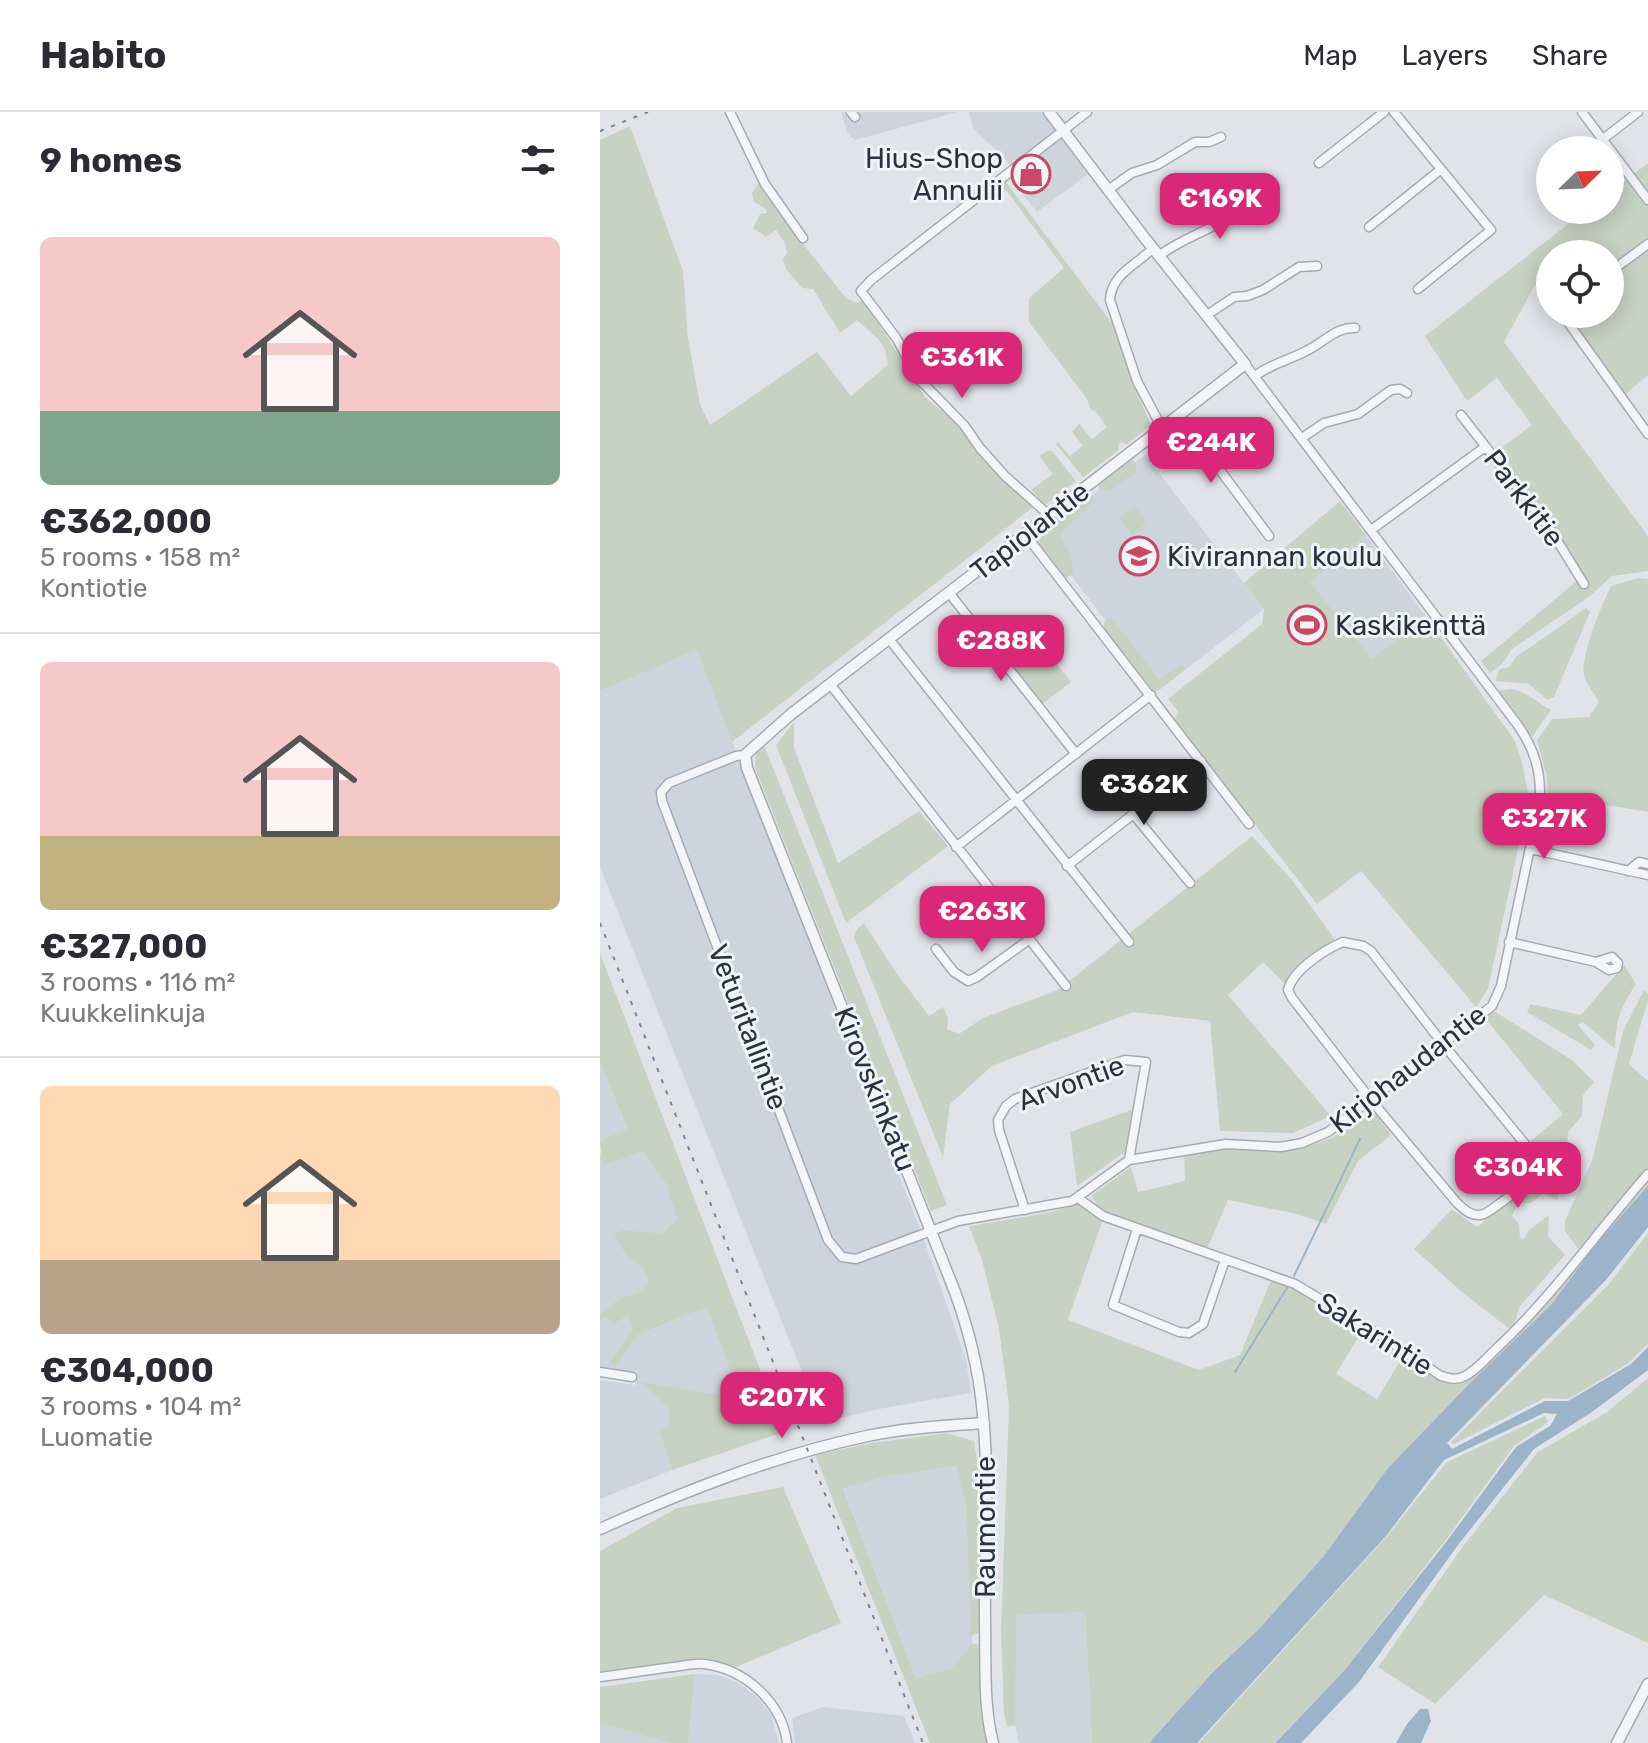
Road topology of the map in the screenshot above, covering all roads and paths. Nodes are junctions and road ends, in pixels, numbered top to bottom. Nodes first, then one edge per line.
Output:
1 (730, 112) edge
2 (1049, 112) edge
3 (1087, 112) edge
4 (1384, 112) edge
5 (1394, 112) edge
6 (1582, 112) edge
7 (1638, 112) edge
8 (1062, 130) junction
9 (1600, 136) edge
10 (1606, 136) edge
11 (1221, 137) dead end
12 (1319, 163) dead end
13 (1624, 168) edge
14 (1440, 170) junction
15 (1108, 190) junction
16 (1648, 200) edge
17 (1270, 201) dead end
18 (1369, 227) dead end
19 (803, 238) dead end
20 (1648, 244) edge
21 (1156, 251) junction
22 (1624, 262) edge
23 (1317, 266) dead end
24 (1418, 289) dead end
25 (1207, 315) junction
26 (1355, 328) dead end
27 (1572, 328) edge
28 (1245, 364) junction
29 (1255, 376) junction
30 (1407, 393) dead end
31 (1179, 415) junction
32 (1461, 415) dead end
33 (1162, 428) junction
34 (1648, 434) edge
35 (1302, 438) junction
36 (1485, 447) junction
37 (1049, 515) junction
38 (1371, 530) junction
39 (1025, 534) junction
40 (1269, 536) dead end
41 (1584, 584) dead end
42 (950, 594) junction
43 (889, 639) junction
44 (830, 684) junction
45 (1151, 695) junction
46 (1076, 754) junction
47 (746, 758) junction
48 (1201, 761) junction
49 (1017, 800) junction
50 (1134, 815) junction
51 (1249, 824) dead end
52 (956, 847) junction
53 (1530, 849) junction
54 (1648, 864) edge
55 (1067, 866) junction
56 (1628, 871) junction
57 (1648, 875) edge
58 (1190, 883) dead end
59 (1030, 939) junction
60 (1129, 942) dead end
61 (1509, 942) junction
62 (936, 949) dead end
63 (1596, 962) dead end
64 (1066, 986) dead end
65 (1443, 1044) junction
66 (1371, 1100) junction
67 (1129, 1160) junction
68 (1648, 1174) edge
69 (1078, 1198) junction
70 (1025, 1210) junction
71 (931, 1229) junction
72 (1137, 1229) junction
73 (1225, 1260) junction
74 (600, 1372) edge
75 (632, 1377) dead end
76 (984, 1423) junction
77 (600, 1529) edge
78 (600, 1677) edge
79 (1648, 1684) edge
80 (787, 1743) edge
81 (993, 1743) edge
82 (1617, 1743) edge

1 - 19 street
2 - 8 street
3 - 8 street
4 - 12 street
5 - 14 street
6 - 9 street
7 - 10 street
8 - 15 street
8 - 37 street
11 - 15 street
13 - 16 street
14 - 18 street
14 - 24 street
15 - 21 street
17 - 21 street
20 - 22 street
21 - 25 street
21 - 33 street
23 - 25 street
25 - 28 street
26 - 29 street
27 - 34 street
28 - 29 street, Kirjohaudantie
28 - 31 street, Tapiolantie
29 - 35 street, Kirjohaudantie
30 - 35 street
31 - 33 street, Tapiolantie
31 - 40 street
32 - 36 street, Parkkitie
33 - 37 street, Tapiolantie
35 - 38 street, Kirjohaudantie
36 - 38 street
36 - 41 street, Parkkitie
37 - 39 street, Tapiolantie
38 - 53 street, Kirjohaudantie
39 - 42 street, Tapiolantie
39 - 45 street
42 - 43 street, Tapiolantie
42 - 46 street
43 - 44 street, Tapiolantie
43 - 49 street
44 - 47 street, Tapiolantie
44 - 52 street
45 - 46 street
45 - 48 street
46 - 49 street
47 - 71 street, Kirovskinkatu
47 - 71 street, Veturitallintie
48 - 50 street
48 - 51 street
49 - 52 street
49 - 55 street
50 - 55 street
50 - 58 street
52 - 59 street
53 - 56 street
53 - 61 street, Kirjohaudantie
54 - 56 street
55 - 60 street
56 - 57 street
59 - 62 street
59 - 64 street
61 - 63 street
61 - 65 street, Kirjohaudantie
65 - 66 street, Kirjohaudantie
65 - 66 street
65 - 66 street
66 - 67 street, Kirjohaudantie
67 - 69 street, Kirjohaudantie
67 - 70 street, Arvontie
68 - 73 street, Sakarintie
69 - 70 street, Kirjohaudantie
69 - 72 street, Sakarintie
70 - 71 street, Kirjohaudantie
71 - 76 street, Kirovskinkatu
72 - 73 street, Sakarintie
72 - 73 street
74 - 75 street
76 - 77 street, Raumontie
76 - 81 street, Raumontie
78 - 80 street
79 - 82 street

